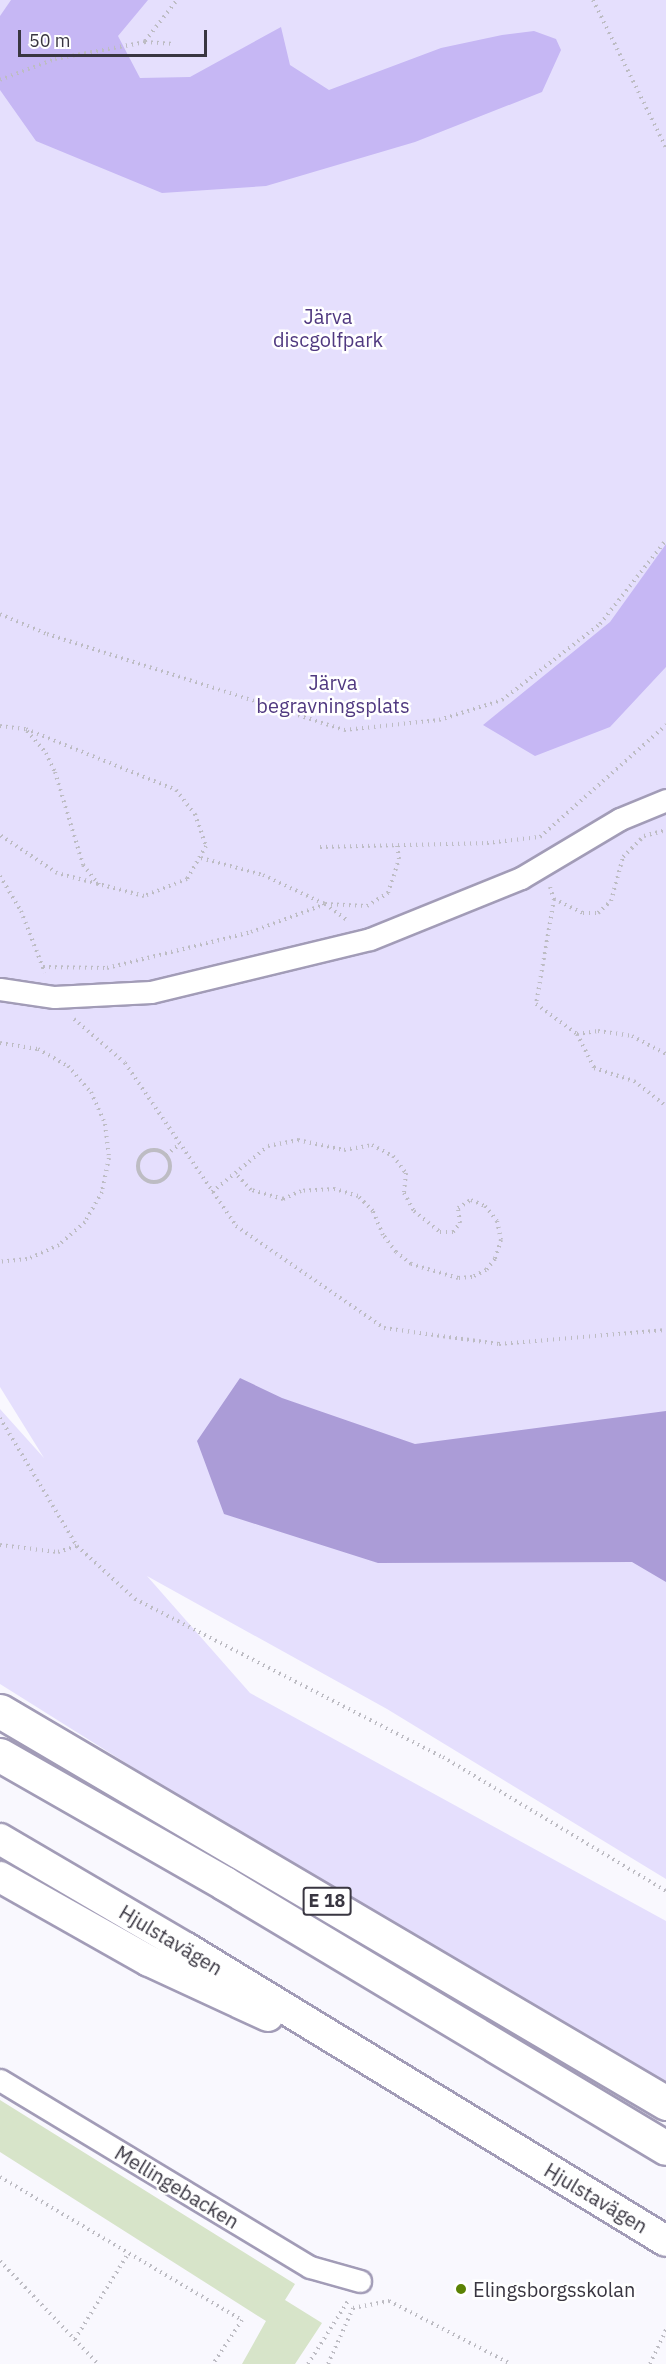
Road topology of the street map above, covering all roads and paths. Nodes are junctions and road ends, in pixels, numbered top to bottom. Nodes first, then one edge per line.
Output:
1 (177, 0) edge
2 (593, 0) edge
3 (145, 42) junction
4 (171, 44) dead end
5 (0, 80) edge
6 (666, 148) edge
7 (666, 540) edge
8 (0, 614) edge
9 (666, 725) edge
10 (0, 726) edge
11 (26, 729) junction
12 (666, 800) edge
13 (666, 830) edge
14 (0, 835) edge
15 (540, 837) junction
16 (397, 845) junction
17 (321, 847) dead end
18 (201, 858) junction
19 (542, 865) junction
20 (0, 876) edge
21 (100, 887) junction
22 (554, 899) junction
23 (325, 904) junction
24 (357, 942) junction
25 (43, 967) junction
26 (0, 989) edge
27 (54, 997) junction
28 (578, 1034) junction
29 (0, 1043) edge
30 (666, 1054) edge
31 (666, 1106) edge
32 (179, 1145) junction
33 (166, 1155) junction
34 (236, 1174) junction
35 (212, 1192) junction
36 (0, 1262) edge
37 (666, 1330) edge
38 (0, 1418) edge
39 (0, 1545) edge
40 (77, 1546) junction
41 (0, 1711) edge
42 (0, 1755) edge
43 (0, 1839) edge
44 (0, 1877) edge
45 (666, 1891) edge
46 (340, 2045) junction
47 (0, 2080) edge
48 (659, 2099) edge
49 (666, 2148) edge
50 (0, 2177) edge
51 (666, 2241) edge
52 (128, 2254) junction
53 (0, 2261) edge
54 (360, 2281) joint
55 (666, 2330) edge
56 (75, 2339) junction
57 (98, 2364) edge
58 (213, 2364) edge
59 (308, 2364) edge
60 (328, 2364) edge
61 (511, 2364) edge
62 (650, 2364) edge

1 - 3 path
2 - 6 path
3 - 4 path
3 - 5 path
7 - 8 path
9 - 15 path
10 - 11 path
11 - 18 path
11 - 21 path
12 - 19 street
13 - 22 path
14 - 21 path
15 - 16 path
15 - 19 path
16 - 17 path
16 - 23 path
18 - 21 path
18 - 23 path
19 - 22 path
19 - 24 street
20 - 25 path
22 - 28 path
23 - 24 path
23 - 25 path
24 - 27 street
25 - 27 path
26 - 27 street
27 - 32 path
28 - 30 path
28 - 31 path
29 - 36 path
32 - 33 path
32 - 35 path
33 - 33 path
34 - 34 path
34 - 35 path
35 - 37 path
38 - 40 path
39 - 40 path
40 - 45 path
41 - 48 highway, E 18
42 - 49 highway, E 18
43 - 46 main road, Hjulstavägen
44 - 46 main road, Hjulstavägen
46 - 51 main road, Hjulstavägen
47 - 54 street, Mellingebacken
50 - 52 path
52 - 56 path
52 - 58 path
53 - 56 path
54 - 59 path
55 - 62 path
56 - 57 path
60 - 61 path

